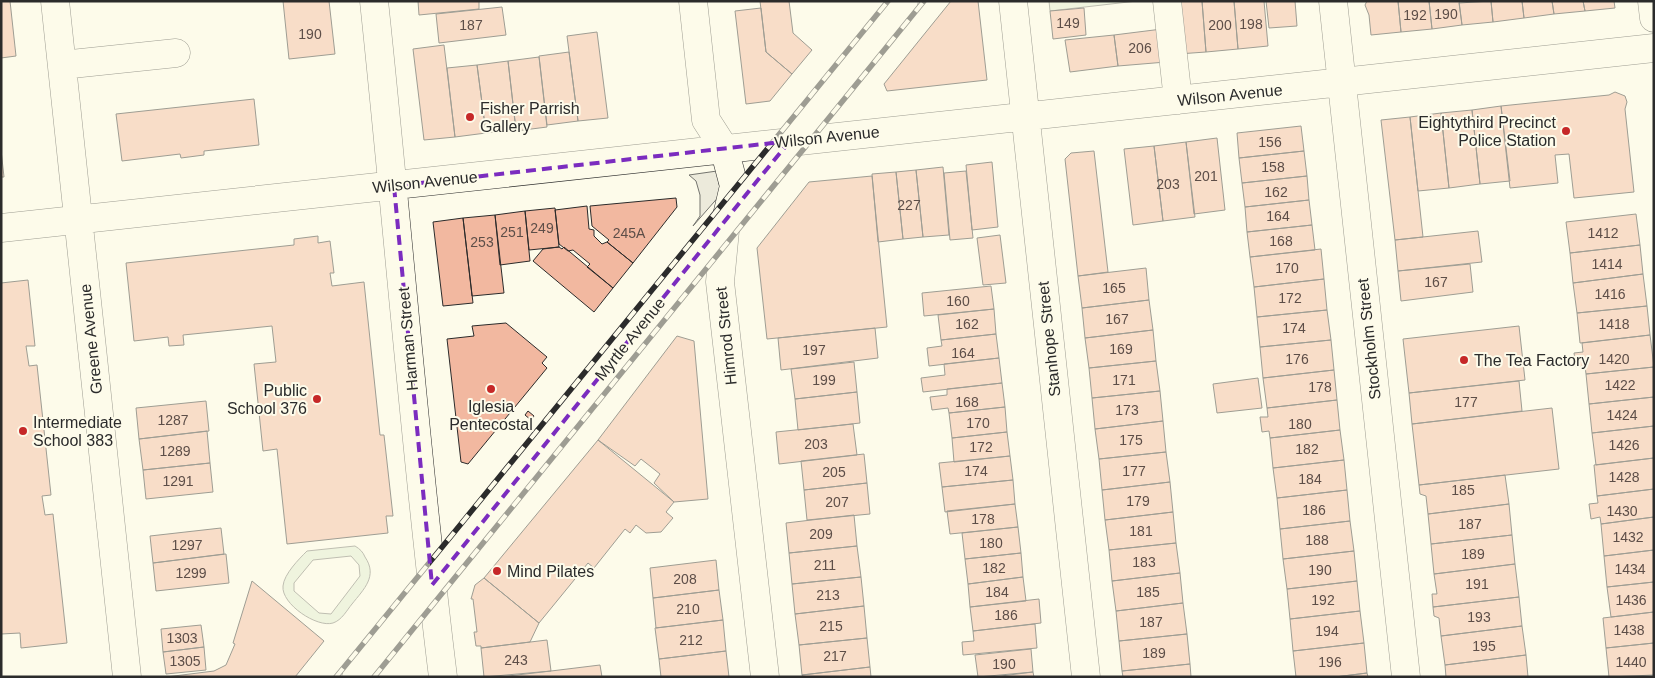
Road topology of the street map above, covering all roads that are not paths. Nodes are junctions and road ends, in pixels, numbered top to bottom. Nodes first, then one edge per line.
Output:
1 (55, 1) edge
2 (374, 1) edge
3 (693, 1) edge
4 (904, 1) edge
5 (1013, 1) edge
6 (1167, 1) edge
7 (1333, 1) edge
8 (1652, 1) edge
9 (1654, 18) edge
10 (1654, 48) edge
11 (176, 53) dead end
12 (62, 65) junction
13 (1342, 84) junction
14 (1178, 100) junction
15 (1025, 116) junction
16 (790, 140) junction
17 (724, 148) junction
18 (394, 186) junction
19 (79, 220) junction
20 (726, 220) junction
21 (1, 228) edge
22 (432, 585) junction
23 (127, 677) edge
24 (356, 677) edge
25 (443, 677) edge
26 (765, 677) edge
27 (1086, 677) edge
28 (1406, 677) edge

1 - 12 street, Greene Avenue
2 - 18 street, Harman Street
3 - 17 street, Himrod Street
4 - 16 street, Myrtle Avenue
5 - 15 street, Stanhope Street
6 - 14 street
7 - 13 street, Stockholm Street
8 - 9 street
10 - 13 street, Wilson Avenue
11 - 12 street
12 - 19 street, Greene Avenue
13 - 14 street, Wilson Avenue
13 - 28 street, Stockholm Street
14 - 15 street, Wilson Avenue
15 - 16 street, Wilson Avenue
15 - 27 street, Stanhope Street
16 - 17 street, Wilson Avenue
16 - 20 street, Myrtle Avenue
17 - 18 street, Wilson Avenue
17 - 20 street, Himrod Street
18 - 19 street, Wilson Avenue
18 - 22 street, Harman Street
19 - 21 street, Wilson Avenue
19 - 23 street, Greene Avenue
20 - 22 street, Myrtle Avenue
20 - 26 street, Himrod Street
22 - 24 street, Myrtle Avenue
22 - 25 street, Harman Street

